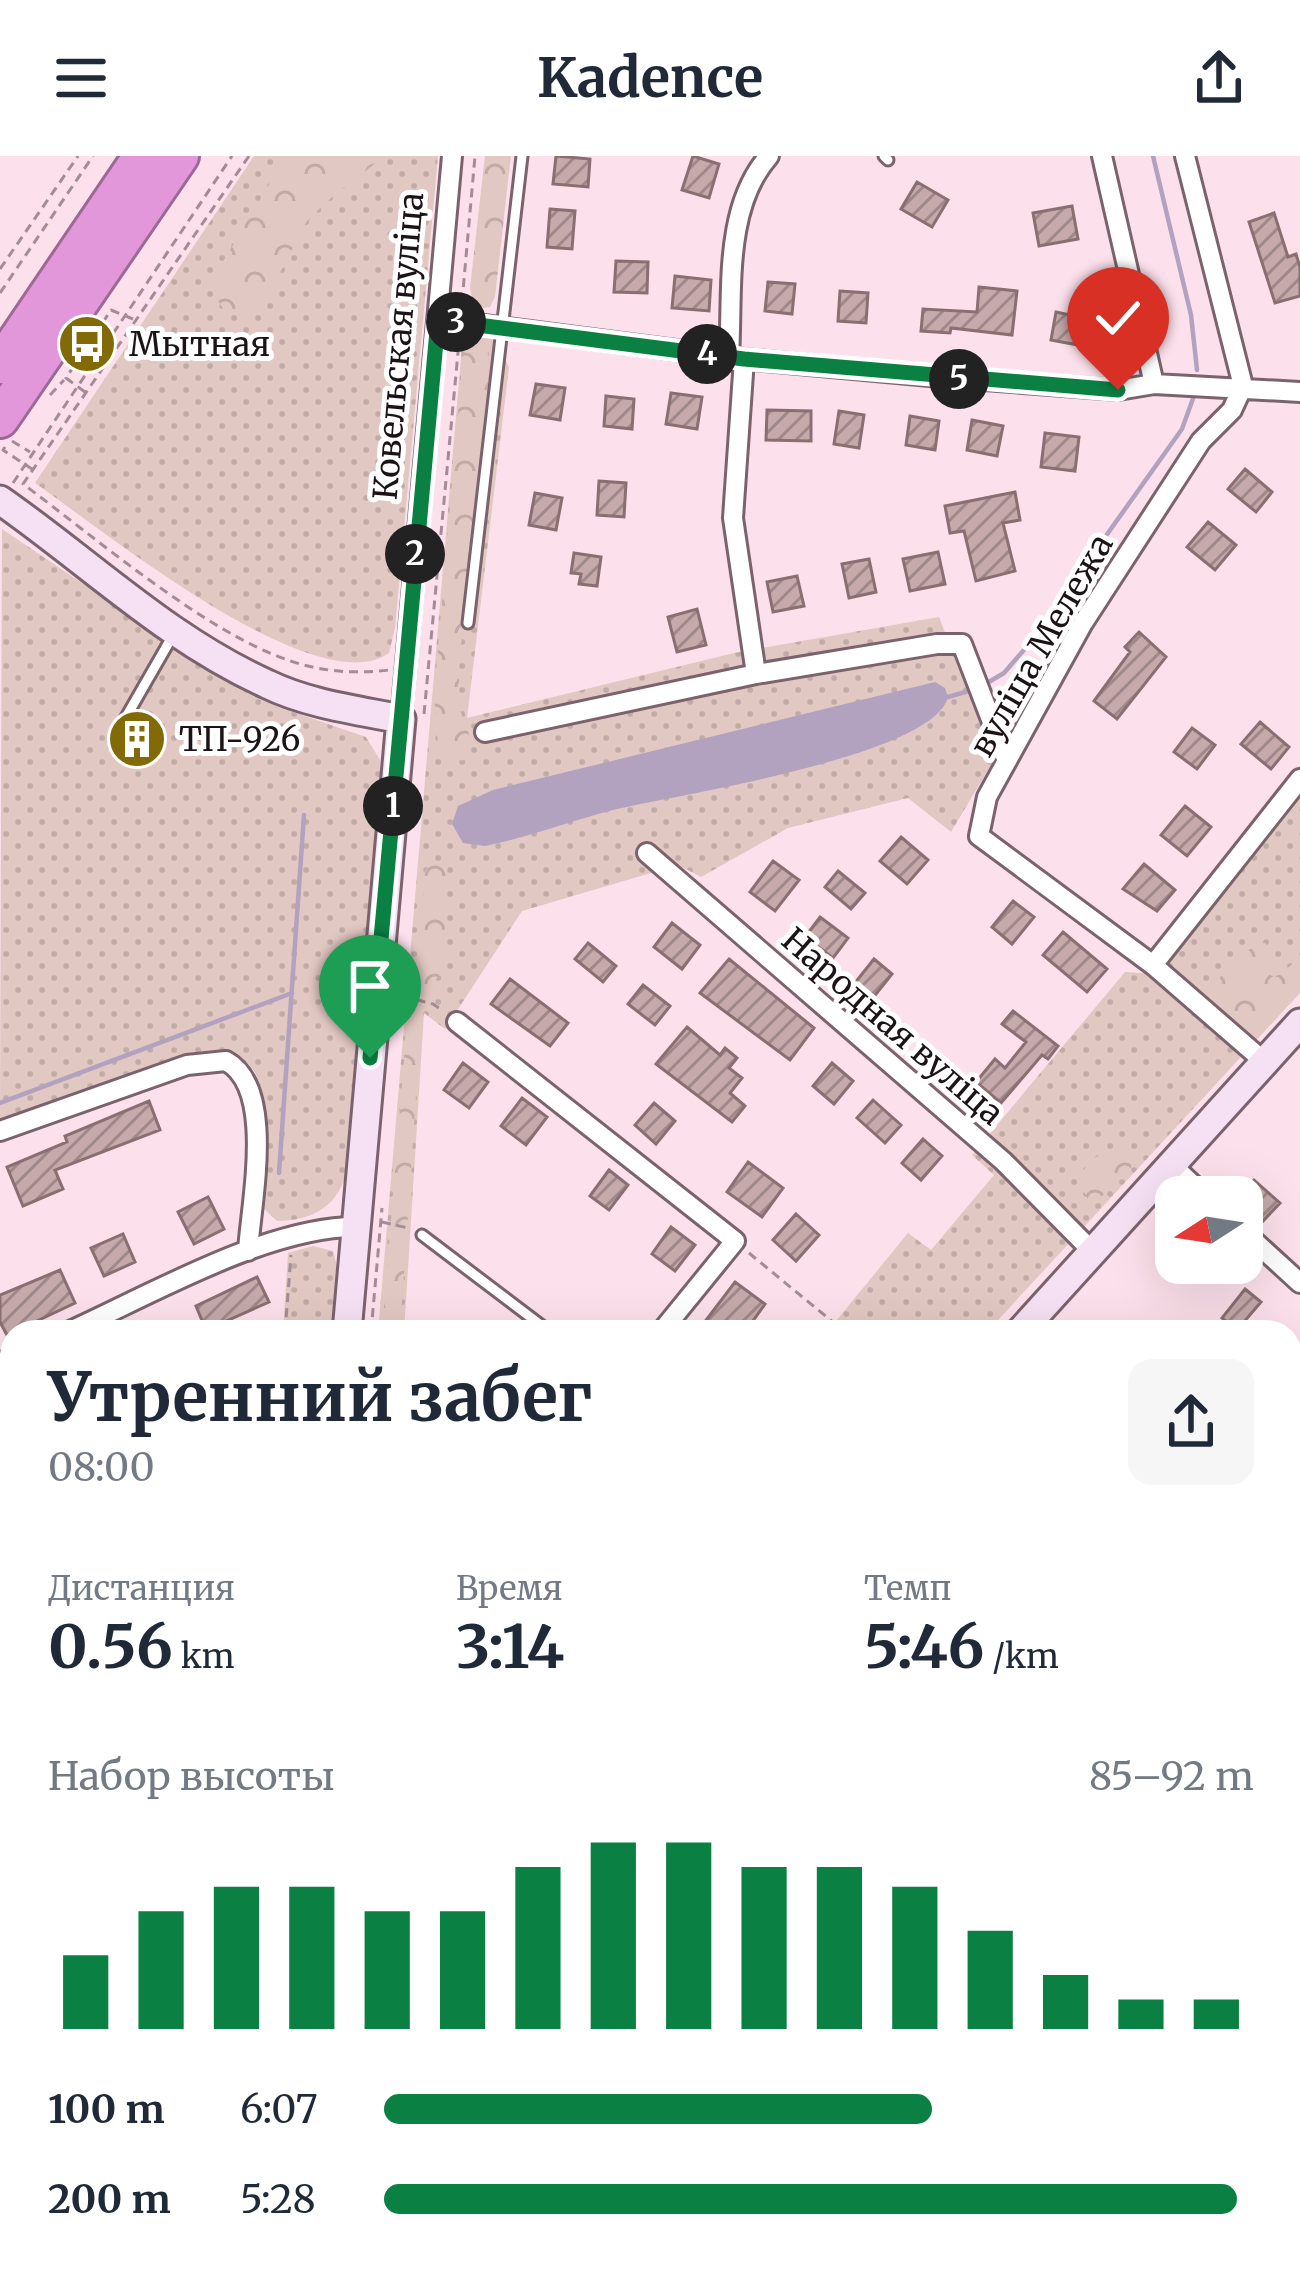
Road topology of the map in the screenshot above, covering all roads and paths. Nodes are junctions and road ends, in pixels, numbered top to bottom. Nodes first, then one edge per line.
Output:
1 (78, 156) edge
2 (93, 156) edge
3 (142, 156) edge
4 (180, 156) edge
5 (232, 156) edge
6 (249, 156) edge
7 (452, 156) edge
8 (522, 156) edge
9 (769, 156) edge
10 (1102, 156) edge
11 (1185, 156) edge
12 (0, 269) edge
13 (0, 293) edge
14 (124, 316) junction
15 (438, 320) junction
16 (136, 321) junction
17 (500, 330) junction
18 (736, 358) junction
19 (0, 365) edge
20 (1154, 384) junction
21 (77, 385) junction
22 (1243, 386) junction
23 (1300, 392) edge
24 (86, 393) junction
25 (4, 436) edge
26 (32, 453) junction
27 (24, 463) junction
28 (33, 470) junction
29 (0, 500) edge
30 (468, 623) dead end
31 (175, 632) junction
32 (404, 668) junction
33 (756, 674) junction
34 (401, 719) junction
35 (118, 731) dead end
36 (485, 732) dead end
37 (1006, 761) junction
38 (1300, 779) edge
39 (647, 853) dead end
40 (1153, 965) junction
41 (400, 996) dead end
42 (457, 1022) joint
43 (1300, 1023) edge
44 (1267, 1064) junction
45 (0, 1131) edge
46 (1173, 1166) junction
47 (1184, 1176) edge
48 (368, 1225) junction
49 (292, 1235) junction
50 (422, 1235) joint
51 (735, 1241) junction
52 (1263, 1249) edge
53 (248, 1251) junction
54 (1093, 1252) junction
55 (1300, 1283) edge
56 (95, 1320) edge
57 (286, 1320) edge
58 (349, 1320) edge
59 (534, 1320) edge
60 (671, 1320) edge
61 (830, 1320) edge
62 (1031, 1320) edge

1 - 12 path
2 - 13 path
3 - 19 highway
4 - 25 highway
5 - 14 path
6 - 16 path
7 - 15 street, Ковельская вуліца
8 - 17 lane
9 - 18 street
10 - 20 street
11 - 22 street
14 - 16 path
14 - 21 path
14 - 21 path
15 - 17 street
15 - 32 street, Ковельская вуліца
16 - 24 path
17 - 18 street
17 - 30 lane
18 - 20 street
18 - 33 street
20 - 22 street
21 - 24 path
21 - 26 path
22 - 23 street
22 - 37 street, вуліца Мележа
24 - 28 path
25 - 26 path
25 - 27 path
26 - 27 path
27 - 28 path
28 - 32 path
29 - 31 main road
31 - 34 main road
31 - 35 lane
32 - 34 street, Ковельская вуліца
33 - 36 street
33 - 37 street
34 - 48 main road, Ковельская вуліца
37 - 40 street, вуліца Мележа
38 - 40 street
39 - 54 street, Народная вуліца
40 - 44 street, вуліца Мележа
41 - 42 path
42 - 51 street
43 - 44 main road
44 - 46 main road
45 - 53 street
46 - 47 street
46 - 54 main road
48 - 49 street
48 - 50 path
48 - 58 main road, Ковельская вуліца
49 - 53 street
49 - 57 path
50 - 59 lane
51 - 60 street
51 - 61 path
52 - 55 street
53 - 56 street
54 - 62 main road

